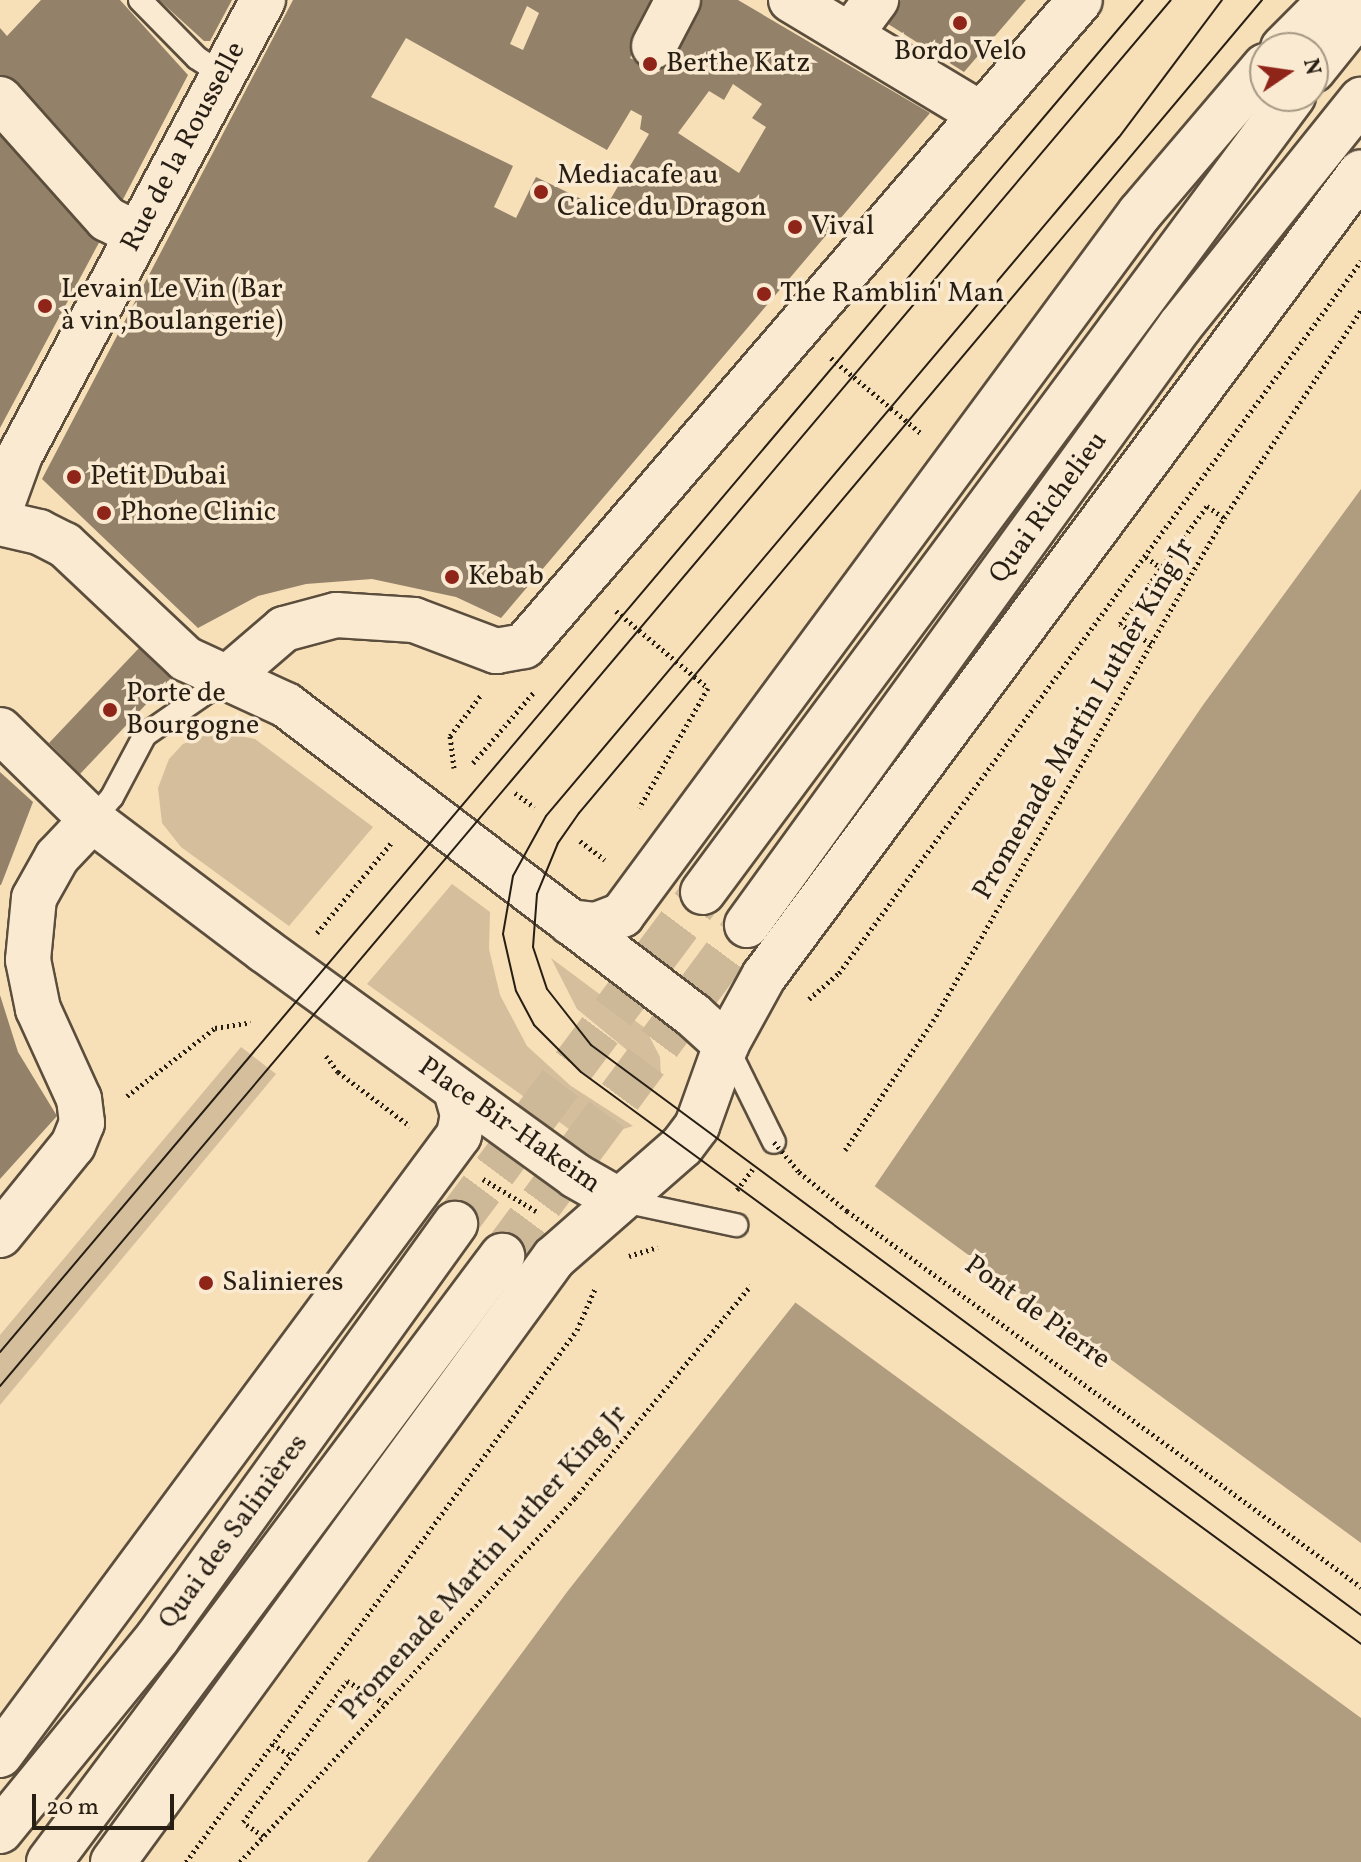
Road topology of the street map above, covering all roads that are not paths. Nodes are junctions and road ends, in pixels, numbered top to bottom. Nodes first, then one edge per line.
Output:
1 (140, 0) edge
2 (263, 0) edge
3 (678, 0) edge
4 (791, 0) edge
5 (876, 0) edge
6 (1080, 0) edge
7 (1331, 0) edge
8 (1361, 10) edge
9 (1299, 32) edge
10 (850, 35) junction
11 (654, 46) dead end
12 (1329, 50) edge
13 (222, 74) junction
14 (1249, 85) edge
15 (0, 99) edge
16 (1361, 100) edge
17 (1281, 112) edge
18 (981, 114) junction
19 (1361, 172) edge
20 (137, 234) junction
21 (0, 510) edge
22 (0, 523) edge
23 (227, 678) junction
24 (0, 730) edge
25 (92, 820) junction
26 (703, 892) tunnel mouth
27 (570, 922) junction
28 (747, 925) tunnel mouth
29 (14, 961) edge
30 (726, 1045) junction
31 (456, 1091) junction
32 (771, 1146) road end
33 (618, 1200) junction
34 (455, 1224) tunnel mouth
35 (736, 1225) dead end
36 (0, 1235) edge
37 (502, 1256) tunnel mouth
38 (0, 1755) edge
39 (0, 1831) edge
40 (49, 1862) edge
41 (113, 1862) edge

1 - 13 lane
2 - 13 main road, Rue de la Rousselle
3 - 11 main road
4 - 10 main road
5 - 10 main road
6 - 18 main road
7 - 9 main road
8 - 12 main road
10 - 18 main road
13 - 20 main road, Rue de la Rousselle
14 - 27 main road
15 - 20 main road
16 - 28 main road, Quai Richelieu
17 - 26 main road, Quai Richelieu
18 - 23 main road
19 - 30 main road, Place Bir-Hakeim
20 - 21 main road, Rue de la Rousselle
22 - 23 main road
23 - 25 lane
23 - 27 main road
24 - 25 main road, Place Bir-Hakeim
25 - 29 main road
25 - 31 main road, Place Bir-Hakeim
27 - 30 main road
29 - 36 main road
30 - 32 lane
30 - 33 main road, Place Bir-Hakeim
31 - 33 main road, Place Bir-Hakeim
31 - 38 main road
33 - 35 lane
33 - 41 main road
34 - 39 main road, Quai des Salinières
37 - 40 main road, Quai des Salinières

